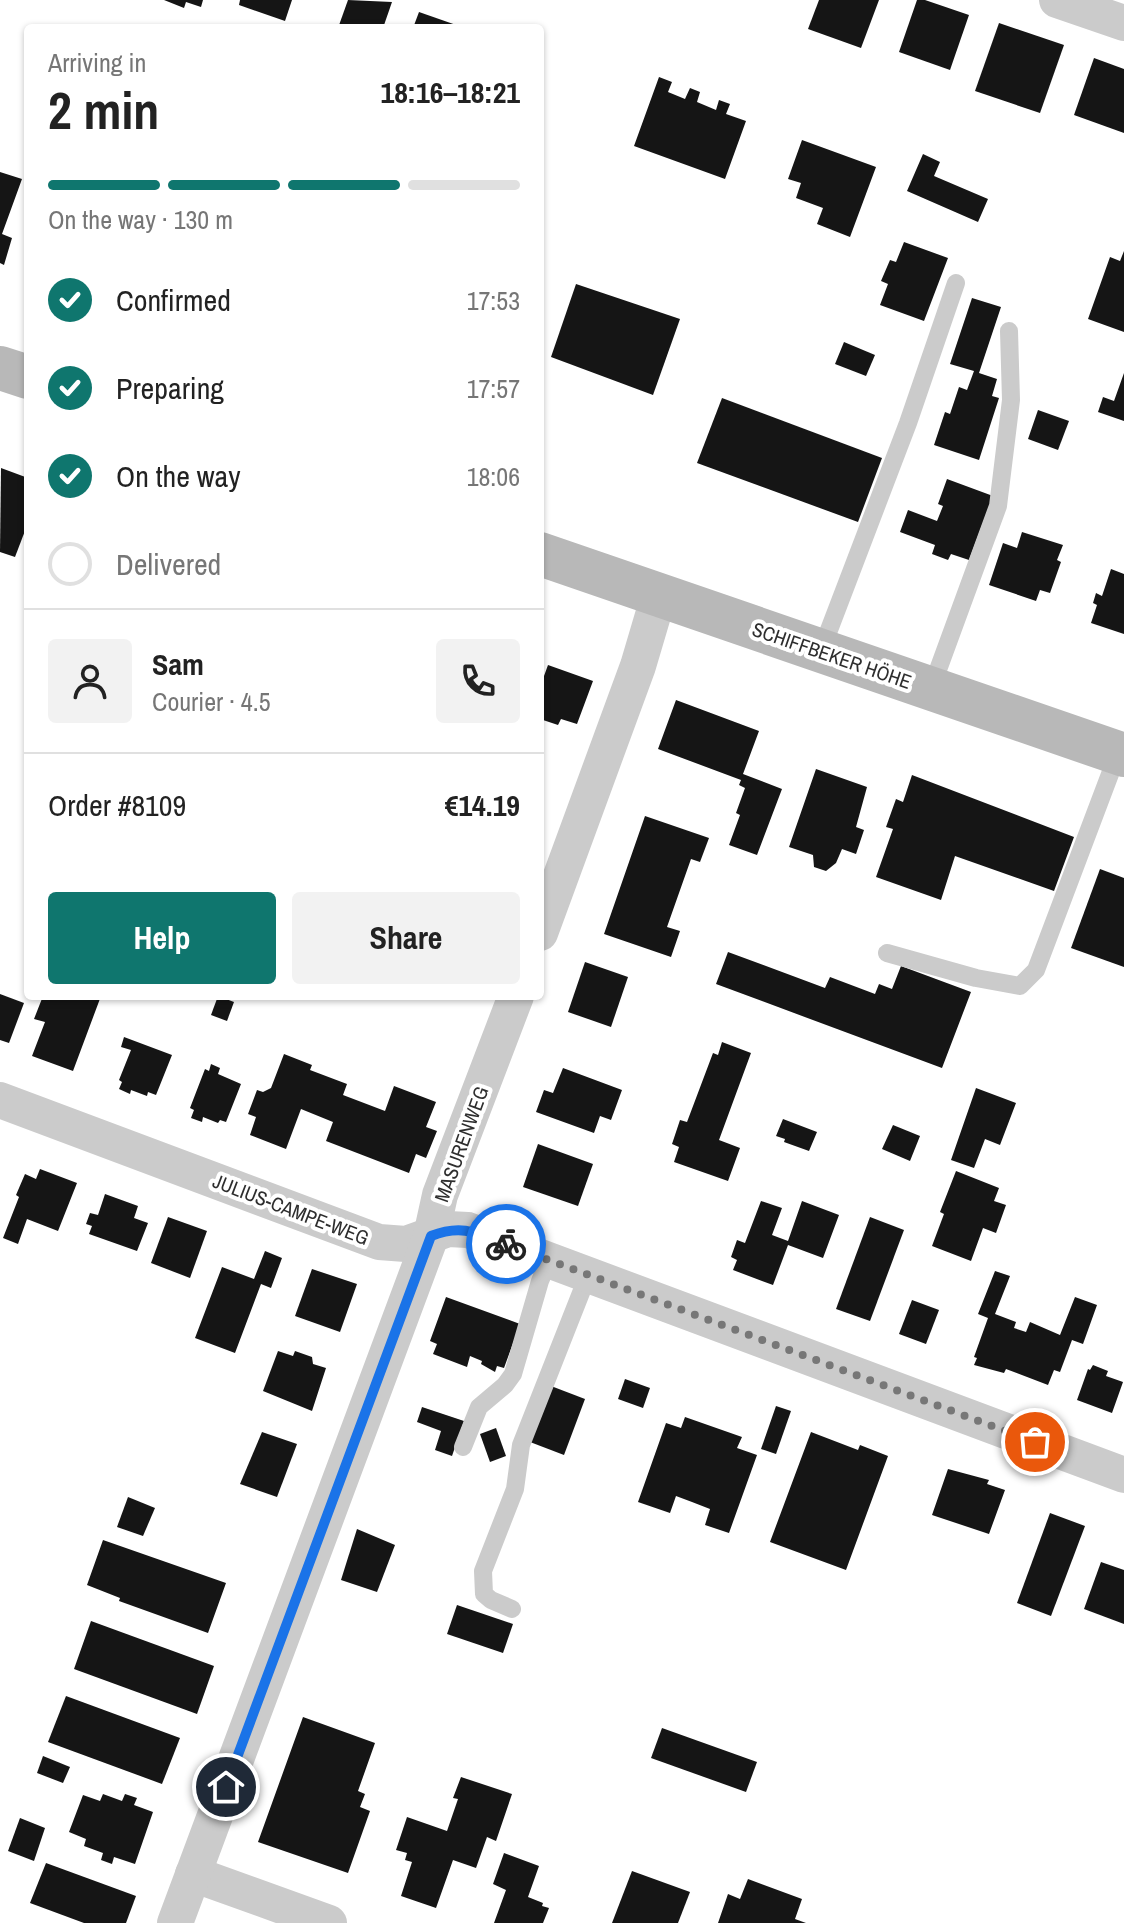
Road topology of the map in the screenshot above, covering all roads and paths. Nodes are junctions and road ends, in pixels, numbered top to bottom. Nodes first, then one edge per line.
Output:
1 (1057, 0) edge
2 (1109, 13) edge
3 (956, 283) dead end
4 (1009, 331) dead end
5 (0, 368) edge
6 (24, 376) edge
7 (544, 555) edge
8 (659, 595) junction
9 (821, 651) junction
10 (931, 689) junction
11 (1121, 754) edge
12 (544, 922) edge
13 (887, 953) dead end
14 (514, 1000) edge
15 (0, 1100) edge
16 (431, 1236) junction
17 (549, 1260) junction
18 (588, 1275) junction
19 (463, 1447) dead end
20 (1124, 1475) edge
21 (512, 1609) dead end
22 (193, 1874) junction
23 (175, 1923) edge
24 (329, 1923) edge

1 - 2 street
3 - 9 lane
4 - 10 lane
5 - 6 main road
7 - 8 main road, SCHIFFBEKER HÖHE
8 - 9 main road, SCHIFFBEKER HÖHE
8 - 12 street
9 - 10 main road, SCHIFFBEKER HÖHE
10 - 11 main road, SCHIFFBEKER HÖHE
11 - 13 lane
14 - 16 street, MASURENWEG
15 - 16 street, JULIUS-CAMPE-WEG
16 - 17 street, JULIUS-CAMPE-WEG
16 - 22 street, MASURENWEG
17 - 18 street, JULIUS-CAMPE-WEG
17 - 19 lane
18 - 20 street, JULIUS-CAMPE-WEG
18 - 21 lane
22 - 23 street, MASURENWEG
22 - 24 street

